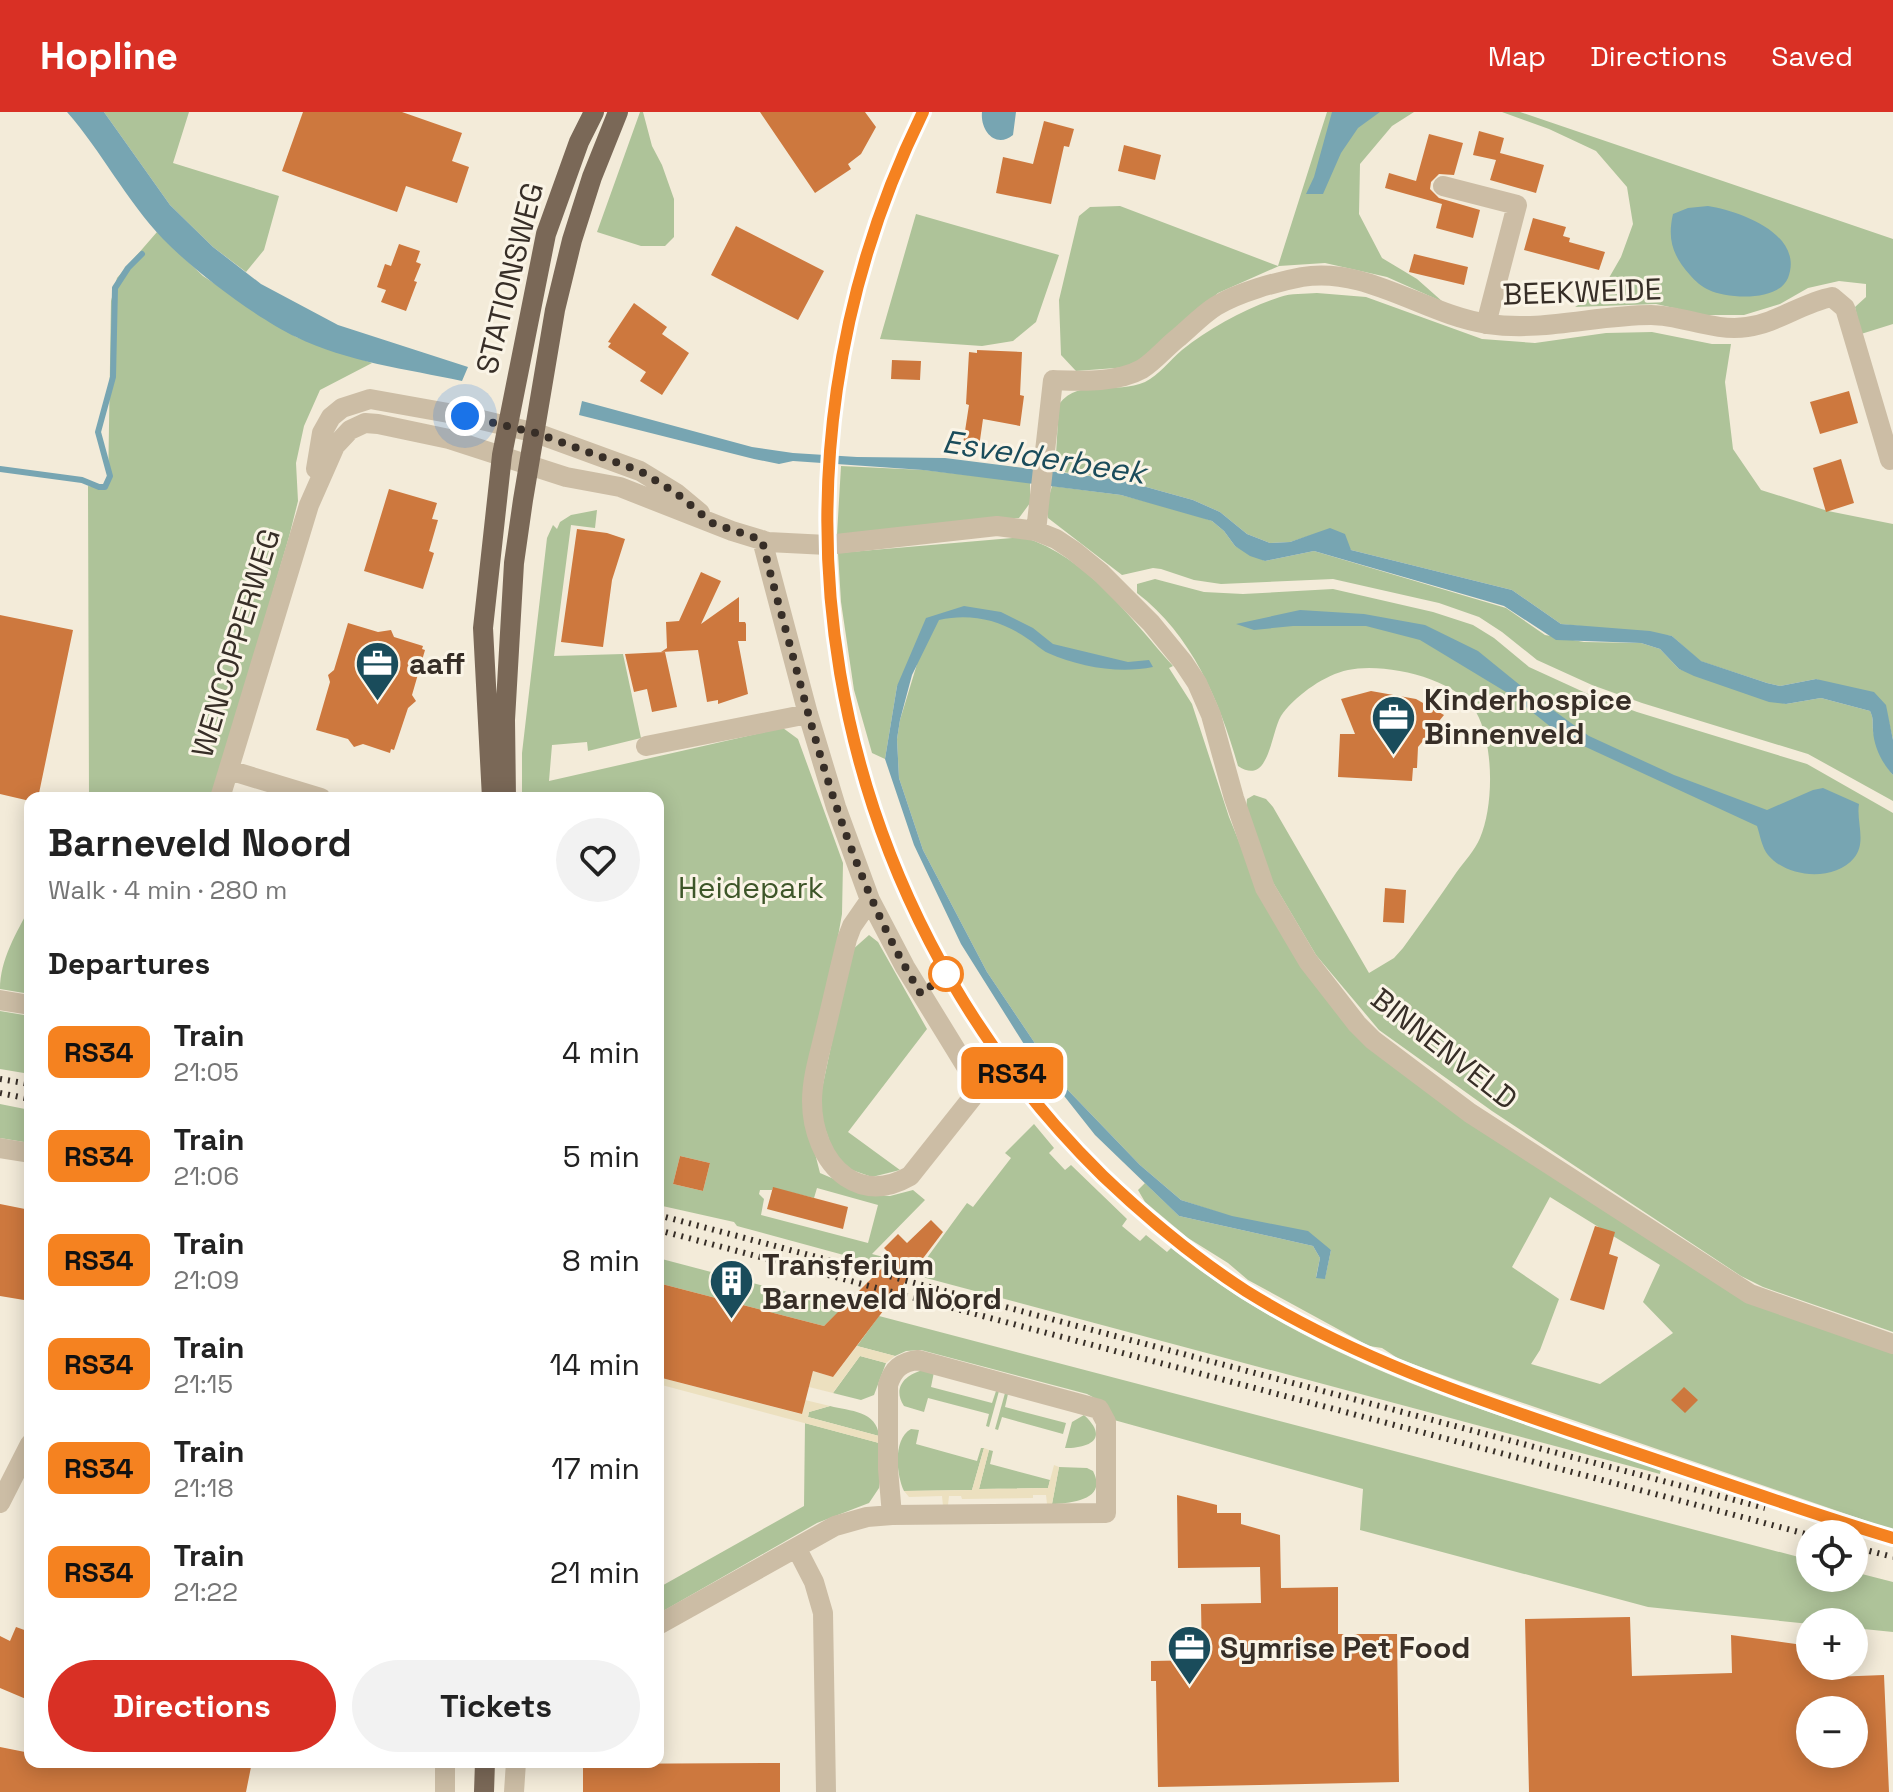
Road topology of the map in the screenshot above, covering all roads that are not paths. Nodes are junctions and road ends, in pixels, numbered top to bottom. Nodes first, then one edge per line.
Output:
1 (594, 112) edge
2 (618, 112) edge
3 (1443, 186) dead end
4 (1486, 324) junction
5 (507, 425) junction
6 (536, 433) junction
7 (502, 455) junction
8 (1890, 460) dead end
9 (530, 464) junction
10 (309, 505) junction
11 (712, 523) junction
12 (1036, 531) junction
13 (762, 540) junction
14 (808, 714) junction
15 (646, 746) dead end
16 (229, 770) junction
17 (222, 792) edge
18 (301, 792) edge
19 (492, 792) edge
20 (506, 792) edge
21 (870, 900) junction
22 (0, 1000) edge
23 (24, 1004) edge
24 (0, 1148) edge
25 (24, 1152) edge
26 (1893, 1344) edge
27 (24, 1456) edge
28 (0, 1503) edge
29 (892, 1515) junction
30 (797, 1549) junction
31 (664, 1622) edge
32 (445, 1768) edge
33 (485, 1768) edge
34 (498, 1768) edge
35 (516, 1768) edge
36 (445, 1792) edge
37 (484, 1792) edge
38 (497, 1792) edge
39 (514, 1792) edge
40 (826, 1792) edge

1 - 5 main road, STATIONSWEG
2 - 6 main road, STATIONSWEG
3 - 4 street, BEEKWEIDE
4 - 8 street, BEEKWEIDE
4 - 12 street, BEEKWEIDE
5 - 6 street, BINNENVELD
5 - 7 main road, STATIONSWEG
5 - 10 street, WENCOPPERWEG
6 - 9 main road, STATIONSWEG
6 - 11 street, BINNENVELD
7 - 9 street, BINNENVELD
7 - 10 street, WENCOPPERWEG
7 - 19 main road, STATIONSWEG
9 - 11 street, BINNENVELD
9 - 20 main road, STATIONSWEG
10 - 16 street, WENCOPPERWEG
11 - 13 street, BINNENVELD
12 - 13 street, BINNENVELD
12 - 26 street, BINNENVELD
13 - 14 street
14 - 15 street
14 - 21 street
16 - 17 street, WENCOPPERWEG
16 - 18 street
21 - 21 street
22 - 23 street
24 - 25 street
27 - 28 street
29 - 29 street
29 - 30 street
30 - 31 street
30 - 40 street
32 - 36 street
33 - 37 main road
34 - 38 main road
35 - 39 street

